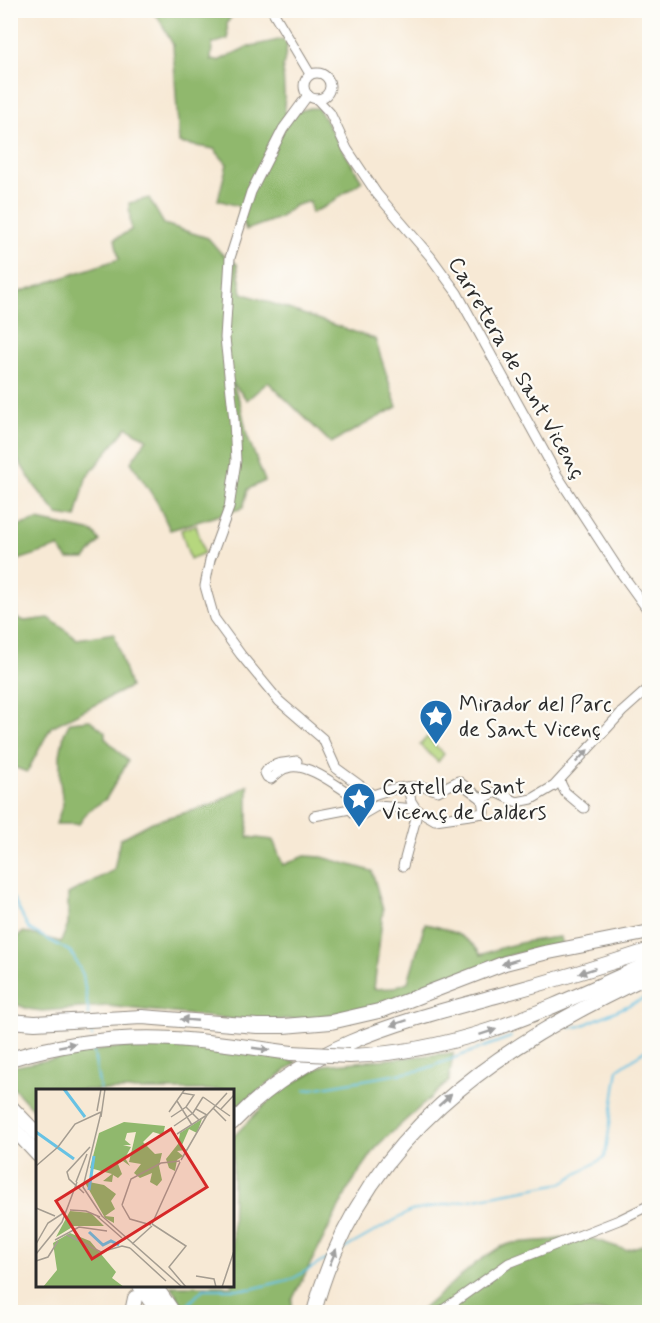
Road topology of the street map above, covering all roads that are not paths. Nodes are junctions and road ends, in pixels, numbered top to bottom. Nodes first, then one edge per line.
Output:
1 (272, 10) edge
2 (310, 74) junction
3 (330, 90) junction
4 (312, 97) junction
5 (330, 113) junction
6 (650, 613) edge
7 (650, 687) edge
8 (297, 761) dead end
9 (560, 782) junction
10 (408, 787) junction
11 (373, 795) junction
12 (482, 799) junction
13 (377, 806) junction
14 (584, 808) dead end
15 (350, 809) junction
16 (416, 809) junction
17 (314, 816) dead end
18 (403, 866) dead end
19 (650, 932) edge
20 (650, 950) edge
21 (650, 963) edge
22 (650, 975) edge
23 (10, 1021) edge
24 (10, 1059) edge
25 (10, 1106) edge
26 (234, 1121) edge
27 (10, 1125) edge
28 (36, 1133) edge
29 (36, 1153) edge
30 (650, 1205) edge
31 (156, 1287) edge
32 (138, 1292) edge
33 (132, 1312) edge
34 (158, 1312) edge
35 (173, 1312) edge
36 (314, 1312) edge
37 (440, 1312) edge

1 - 2 street
2 - 3 street
2 - 4 street
3 - 4 street
3 - 5 street, Carretera de Sant Vicenç
4 - 5 street, Carretera de Sant Vicenç
4 - 11 street
5 - 6 street, Carretera de Sant Vicenç
9 -> 7 street
8 - 15 street
9 - 12 street
9 - 14 street
10 - 11 street
10 - 12 street
10 - 16 street
11 - 13 street
12 - 16 street
13 - 15 street
13 - 16 street
15 - 17 street
16 - 18 street
19 -> 23 highway
20 -> 26 highway
24 -> 21 highway, bridge
36 -> 22 highway
25 - 28 highway
27 - 29 highway
30 - 37 street
31 - 35 highway
32 - 33 highway
32 - 34 highway

